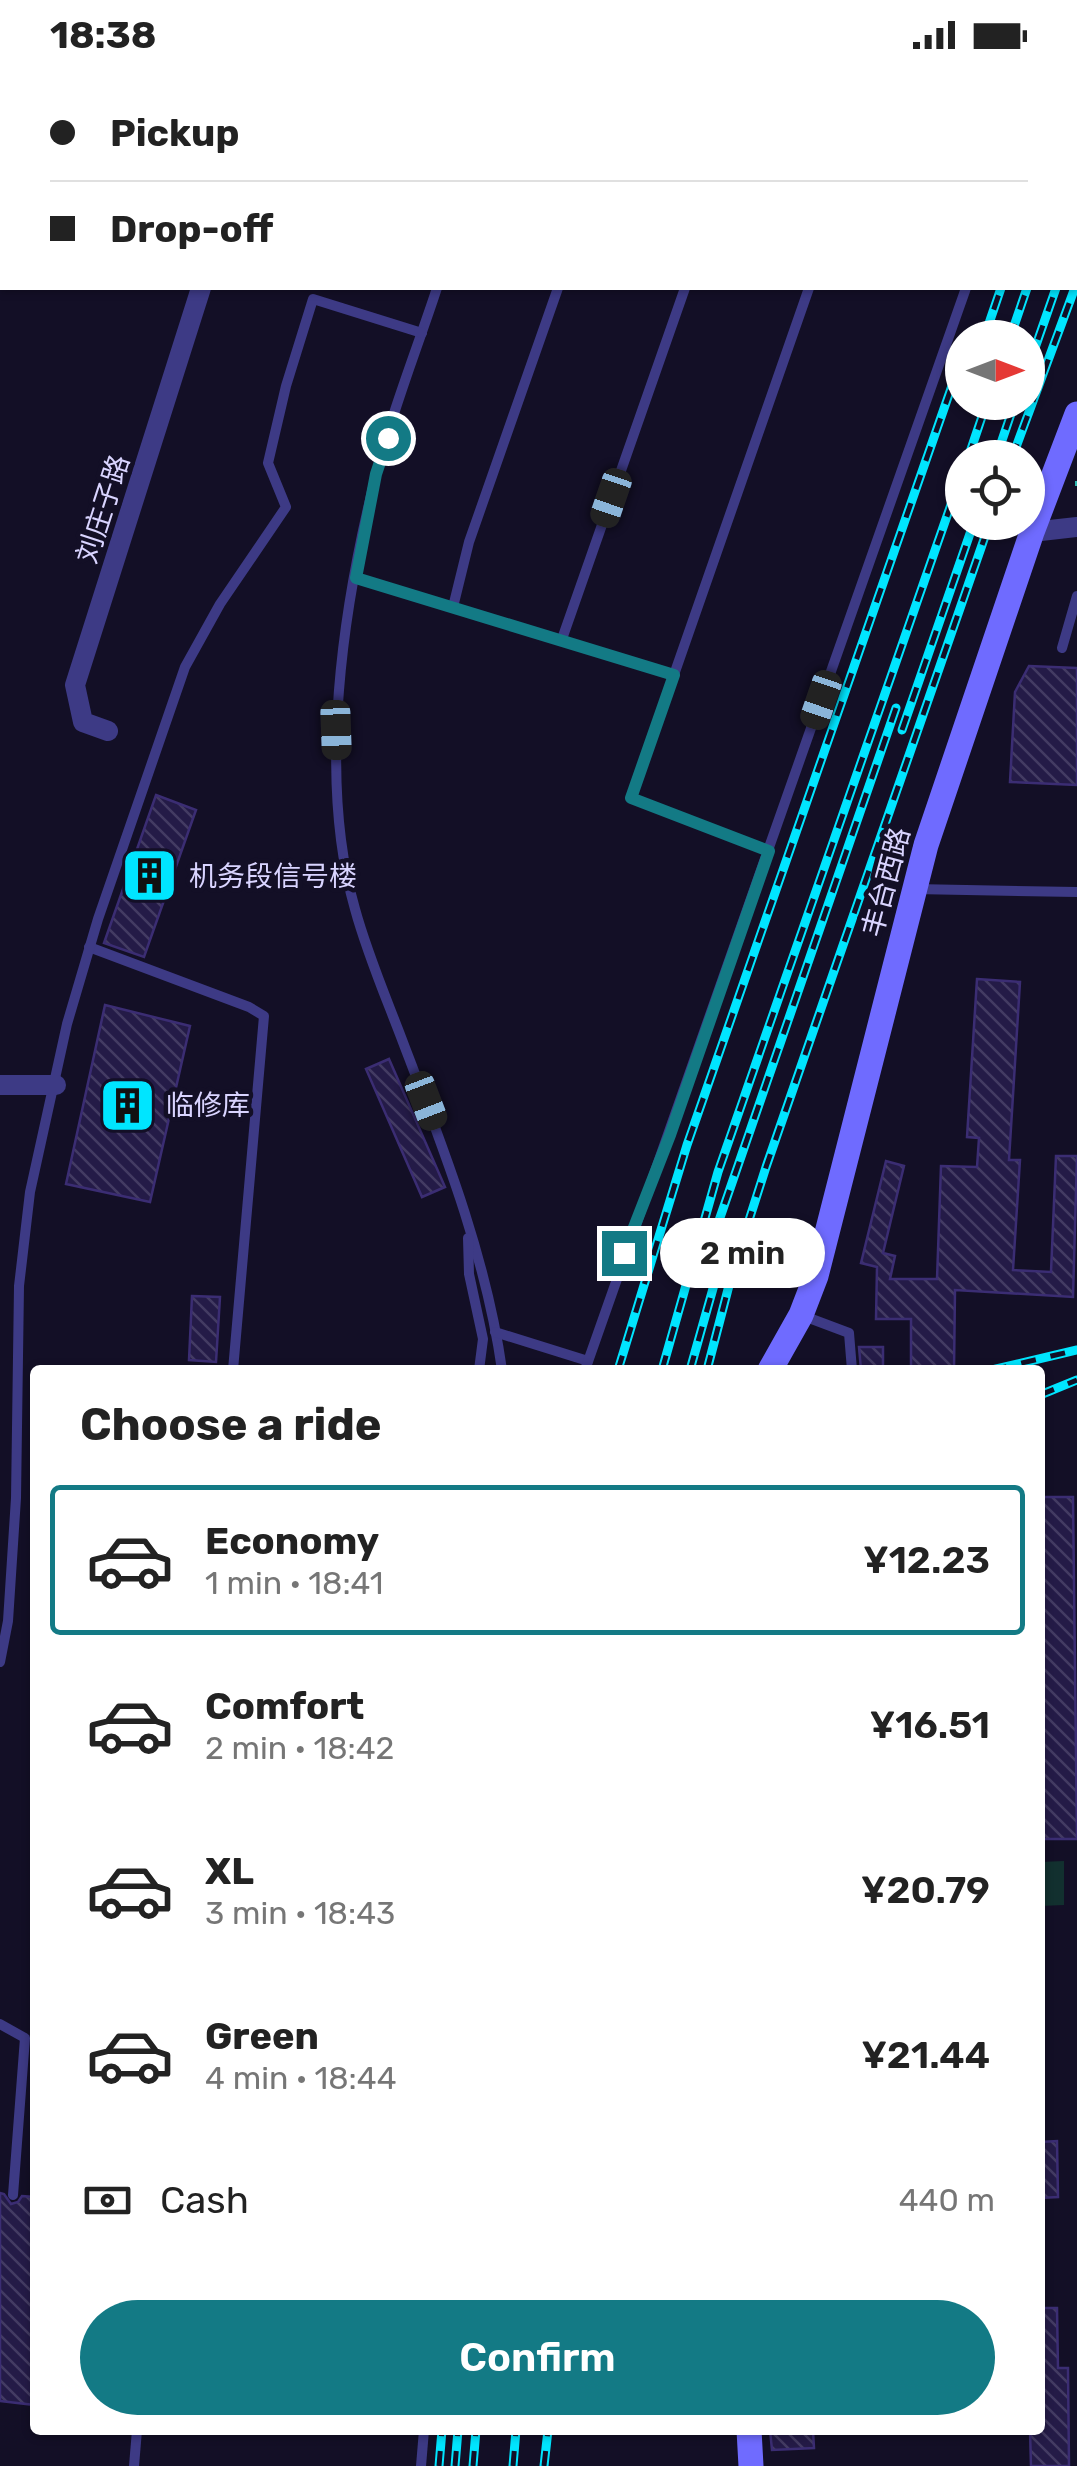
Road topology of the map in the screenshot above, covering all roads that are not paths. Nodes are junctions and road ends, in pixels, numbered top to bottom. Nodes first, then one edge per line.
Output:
1 (200, 290) edge
2 (437, 290) edge
3 (557, 290) edge
4 (684, 290) edge
5 (807, 290) edge
6 (965, 290) edge
7 (422, 333) junction
8 (1077, 414) edge
9 (1045, 498) edge
10 (1077, 527) edge
11 (1045, 531) edge
12 (1029, 540) edge
13 (356, 578) junction
14 (1077, 596) edge
15 (453, 607) junction
16 (562, 639) junction
17 (1062, 648) dead end
18 (674, 675) junction
19 (108, 731) dead end
20 (769, 851) junction
21 (913, 889) junction
22 (1077, 892) edge
23 (89, 947) junction
24 (56, 1085) junction
25 (0, 1086) edge
26 (470, 1230) junction
27 (801, 1315) junction
28 (495, 1332) junction
29 (232, 1365) edge
30 (480, 1365) edge
31 (501, 1365) edge
32 (587, 1365) edge
33 (773, 1365) edge
34 (852, 1365) edge
35 (0, 1662) edge
36 (0, 2024) edge
37 (13, 2195) dead end
38 (137, 2435) edge
39 (423, 2435) edge
40 (749, 2435) edge
41 (134, 2466) edge
42 (420, 2466) edge
43 (751, 2466) edge

1 - 19 street, 刘庄子路
2 - 7 lane
3 - 15 lane
4 - 16 lane
5 - 18 lane
6 - 20 lane
7 - 13 lane
7 - 23 lane
8 - 9 main road, 丰台西路
10 - 11 street
12 - 21 main road, 丰台西路
13 - 15 lane
13 - 26 lane
14 - 17 lane
15 - 16 lane
16 - 18 lane
18 - 20 lane
20 - 32 lane
21 - 22 lane
21 - 27 main road, 丰台西路
23 - 24 lane
23 - 29 lane
24 - 25 street
24 - 35 lane
26 - 28 lane
26 - 30 lane
27 - 33 main road, 丰台西路
27 - 34 lane
28 - 31 lane
28 - 32 lane
36 - 37 lane
38 - 41 lane
39 - 42 lane
40 - 43 main road

